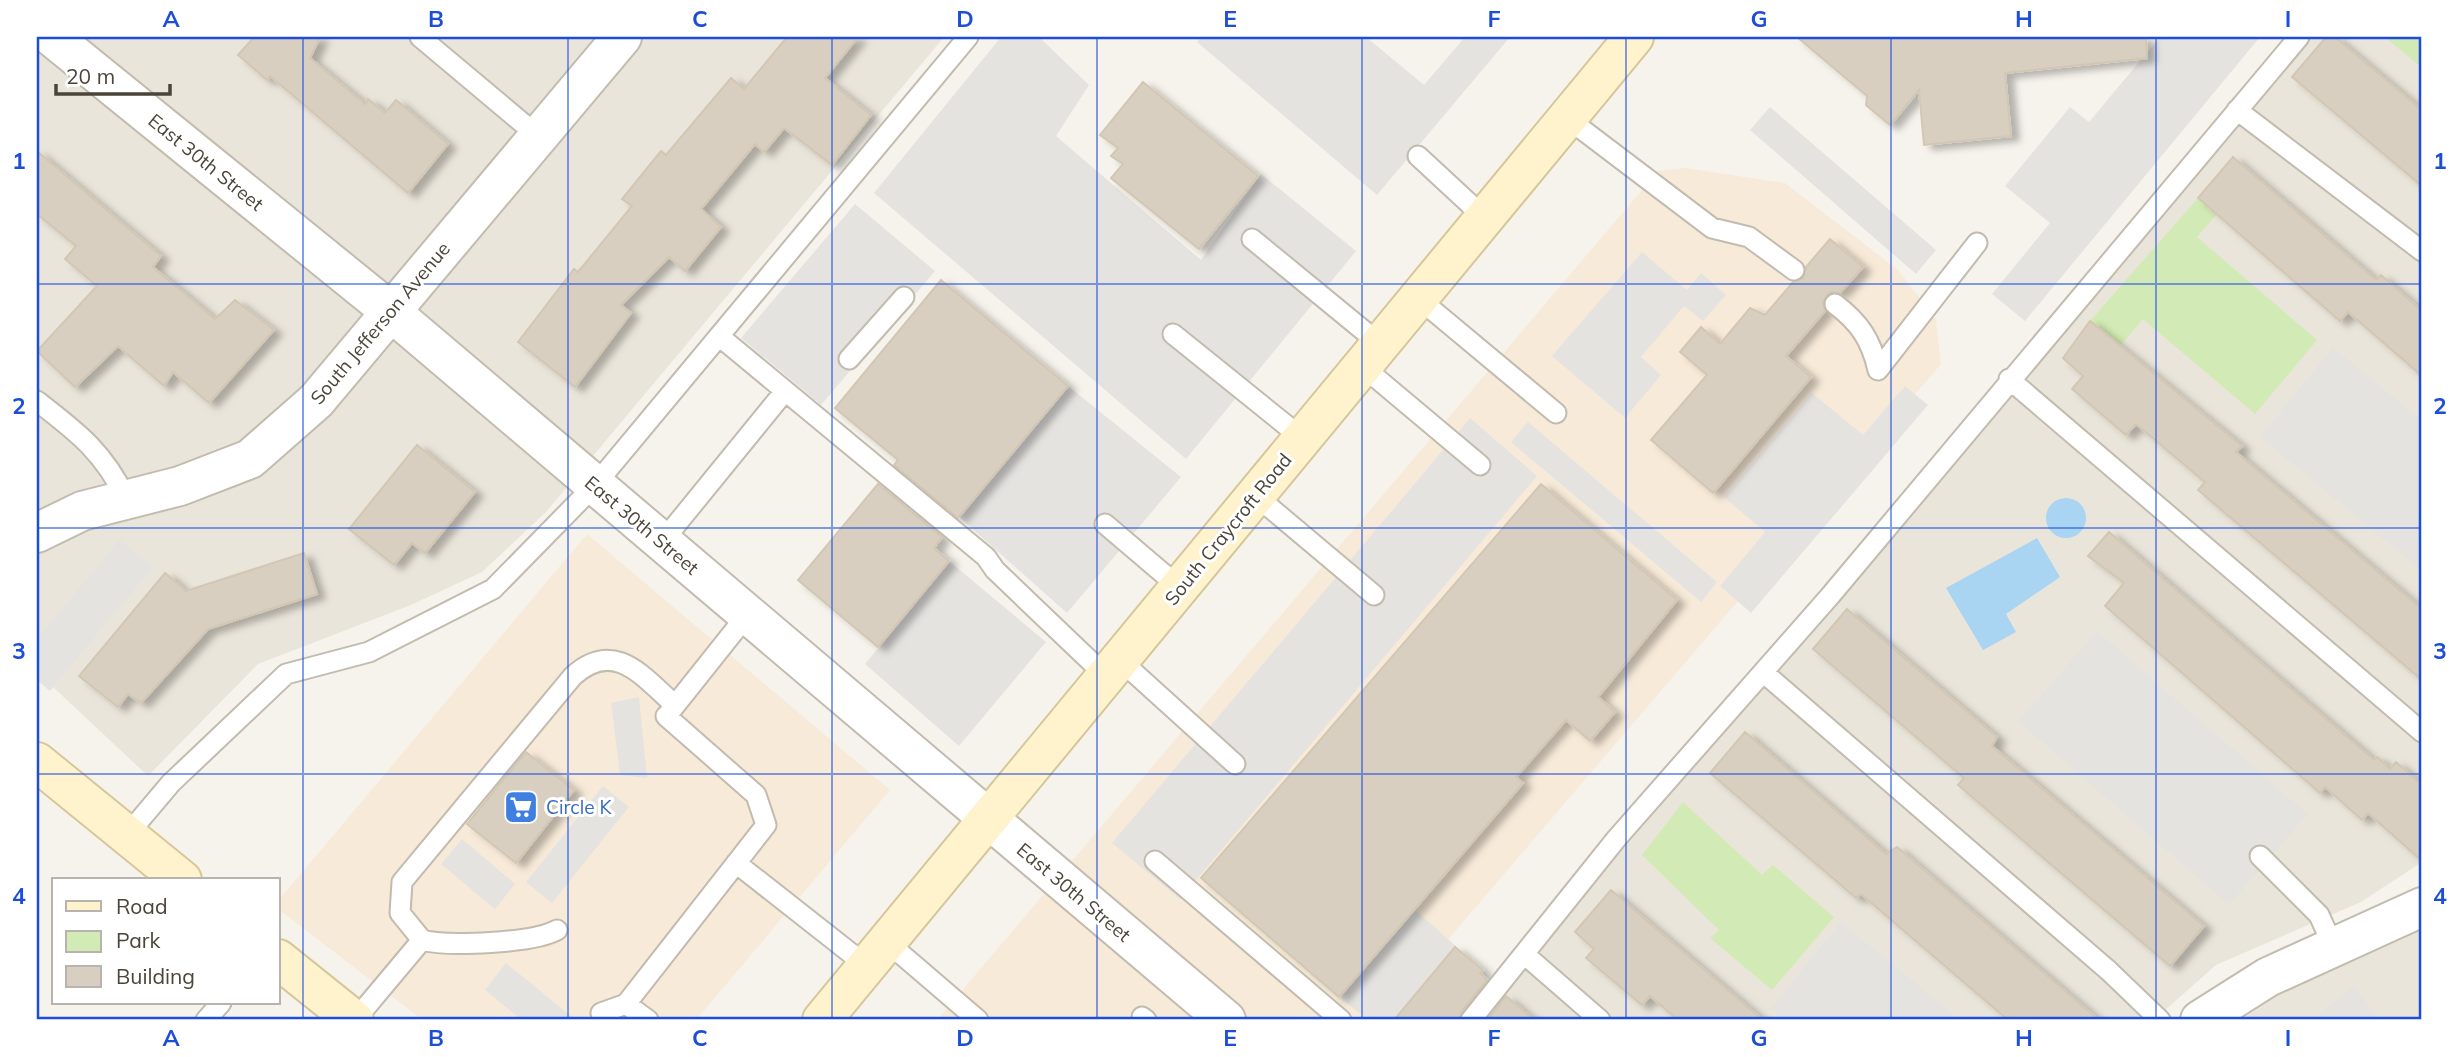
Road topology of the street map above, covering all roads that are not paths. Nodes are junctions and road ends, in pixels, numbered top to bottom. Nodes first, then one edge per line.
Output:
1 (52, 37) edge
2 (420, 37) edge
3 (622, 37) edge
4 (968, 37) edge
5 (2299, 37) edge
6 (1622, 41) edge
7 (2237, 110) junction
8 (1567, 118) junction
9 (538, 136) junction
10 (1418, 156) dead end
11 (1486, 219) junction
12 (1252, 239) dead end
13 (1977, 243) dead end
14 (2422, 251) edge
15 (1794, 270) dead end
16 (904, 297) dead end
17 (1418, 298) junction
18 (1835, 304) dead end
19 (390, 311) junction
20 (1173, 334) dead end
21 (719, 336) junction
22 (1371, 355) junction
23 (849, 359) dead end
24 (2009, 379) junction
25 (785, 391) junction
26 (37, 401) edge
27 (1556, 413) dead end
28 (1302, 438) junction
29 (1480, 465) dead end
30 (595, 485) junction
31 (1255, 495) junction
32 (126, 499) junction
33 (1105, 524) dead end
34 (37, 533) edge
35 (662, 542) junction
36 (1180, 587) junction
37 (1374, 594) dead end
38 (747, 615) junction
39 (1113, 668) junction
40 (1763, 672) junction
41 (668, 715) junction
42 (2422, 732) edge
43 (37, 762) edge
44 (1235, 764) dead end
45 (988, 820) junction
46 (127, 835) junction
47 (2260, 856) dead end
48 (1155, 861) dead end
49 (736, 863) junction
50 (180, 878) edge
51 (2422, 907) edge
52 (557, 930) dead end
53 (422, 940) junction
54 (2334, 948) junction
55 (877, 953) junction
56 (1524, 954) junction
57 (280, 961) edge
58 (219, 1004) edge
59 (626, 1004) junction
60 (601, 1013) dead end
61 (348, 1018) edge
62 (206, 1020) edge
63 (648, 1020) edge
64 (822, 1020) edge
65 (958, 1020) edge
66 (978, 1020) edge
67 (1226, 1020) edge
68 (1341, 1020) edge
69 (1471, 1020) edge
70 (1600, 1020) edge
71 (2160, 1020) edge
72 (2200, 1020) edge

1 - 19 street, East 30th Street
2 - 9 lane
3 - 9 street, South Jefferson Avenue
4 - 21 lane
5 - 7 lane
6 - 8 main road, South Craycroft Road
7 - 14 lane
7 - 24 lane
8 - 11 main road, South Craycroft Road
8 - 15 lane
9 - 19 street, South Jefferson Avenue
10 - 11 lane
11 - 17 main road, South Craycroft Road
12 - 22 lane
13 - 18 lane
16 - 23 lane
17 - 22 main road, South Craycroft Road
17 - 27 lane
19 - 30 street, East 30th Street
19 - 32 street, South Jefferson Avenue
20 - 28 lane
21 - 25 lane
21 - 30 lane
22 - 28 main road, South Craycroft Road
22 - 29 lane
24 - 40 lane
24 - 42 lane
25 - 35 lane
25 - 39 lane
26 - 32 lane
28 - 31 main road, South Craycroft Road
30 - 35 street, East 30th Street
30 - 46 lane
31 - 36 main road, South Craycroft Road
31 - 37 lane
32 - 34 street, South Jefferson Avenue
33 - 36 lane
35 - 38 street, East 30th Street
36 - 39 main road, South Craycroft Road
38 - 41 lane
38 - 45 street, East 30th Street
39 - 44 lane
39 - 45 main road, South Craycroft Road
40 - 56 lane
40 - 71 lane
41 - 49 lane
41 - 53 lane
43 - 46 main road
45 - 55 main road, South Craycroft Road
45 - 67 street, East 30th Street
46 - 50 main road
47 - 54 lane
48 - 68 lane
49 - 55 lane
49 - 59 lane
51 - 54 street
52 - 53 lane
53 - 61 lane
54 - 72 street
55 - 64 main road, South Craycroft Road
55 - 65 lane
55 - 66 lane
56 - 69 lane
56 - 70 lane
57 - 61 main road
58 - 62 lane
59 - 60 lane
59 - 63 lane

